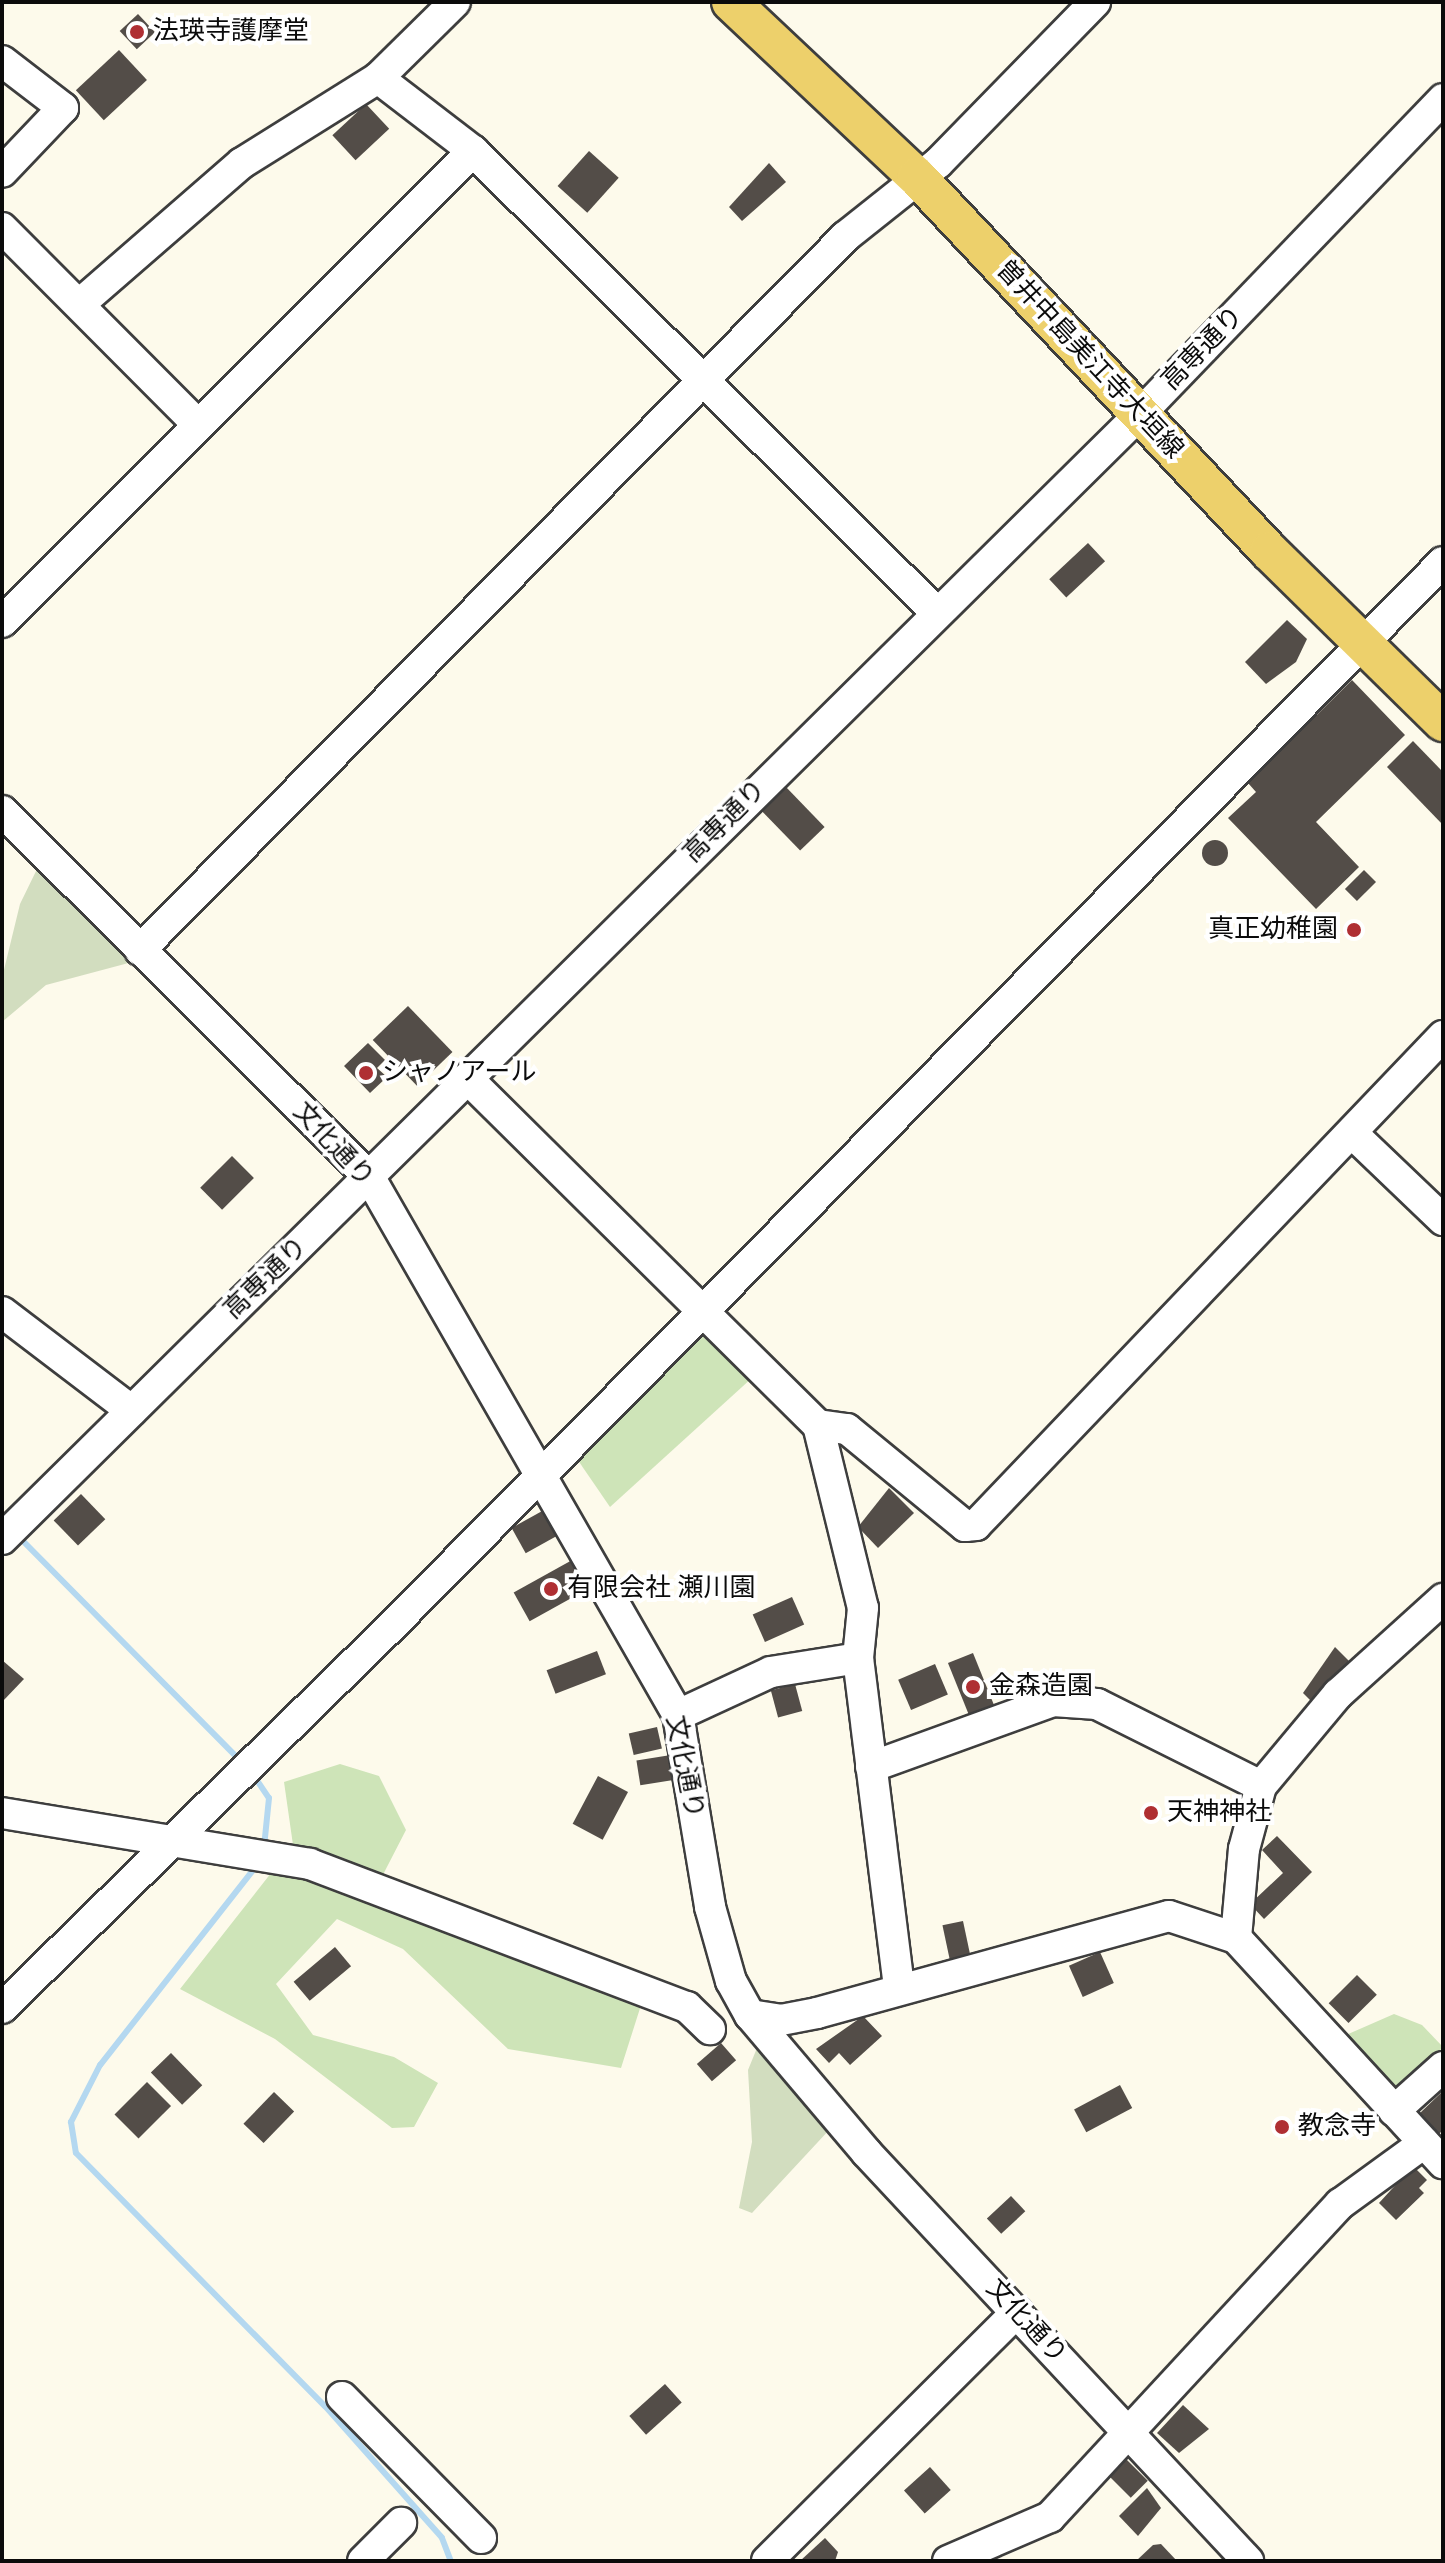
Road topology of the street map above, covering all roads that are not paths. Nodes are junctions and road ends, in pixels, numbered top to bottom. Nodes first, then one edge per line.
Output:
1 (455, 2) edge
2 (731, 2) edge
3 (1095, 2) edge
4 (2, 61) edge
5 (378, 78) junction
6 (1443, 99) edge
7 (473, 151) junction
8 (2, 172) edge
9 (917, 177) junction
10 (2, 228) edge
11 (82, 302) junction
12 (706, 384) junction
13 (1140, 414) junction
14 (197, 424) junction
15 (1443, 562) edge
16 (937, 613) junction
17 (2, 622) edge
18 (1363, 645) junction
19 (1443, 722) edge
20 (2, 811) edge
21 (140, 950) junction
22 (1443, 1036) edge
23 (467, 1078) junction
24 (1352, 1133) junction
25 (370, 1178) junction
26 (1443, 1220) edge
27 (702, 1311) junction
28 (2, 1312) edge
29 (132, 1411) junction
30 (818, 1425) junction
31 (542, 1472) junction
32 (2, 1539) edge
33 (1443, 1599) edge
34 (858, 1658) junction
35 (678, 1715) junction
36 (871, 1767) junction
37 (1261, 1786) junction
38 (2, 1813) edge
39 (170, 1843) junction
40 (1236, 1938) junction
41 (899, 1985) junction
42 (2, 2008) edge
43 (750, 2015) junction
44 (710, 2029) dead end
45 (1443, 2067) edge
46 (1394, 2111) junction
47 (1434, 2153) edge
48 (1017, 2312) junction
49 (342, 2397) dead end
50 (1126, 2428) junction
51 (401, 2523) dead end
52 (481, 2538) dead end
53 (1013, 2550) edge
54 (363, 2561) edge
55 (767, 2561) edge
56 (948, 2561) edge
57 (1248, 2561) edge

1 - 5 street
2 - 9 main road, 曽井中島美江寺大垣線
3 - 9 street
4 - 8 street
5 - 7 street
5 - 11 street
6 - 13 street, 高専通り
7 - 12 street
7 - 14 street
9 - 12 street
9 - 13 main road, 曽井中島美江寺大垣線
10 - 11 street
11 - 14 street
12 - 16 street
12 - 21 street
13 - 16 street, 高専通り
13 - 18 main road, 曽井中島美江寺大垣線
14 - 17 street
15 - 18 street
16 - 23 street, 高専通り
18 - 19 main road, 曽井中島美江寺大垣線
18 - 27 street
20 - 21 street, 文化通り
21 - 25 street, 文化通り
22 - 24 street
23 - 25 street, 高専通り
23 - 27 street
24 - 26 street
24 - 30 street
25 - 29 street, 高専通り
25 - 31 street, 文化通り
27 - 30 street
27 - 31 street
28 - 29 street
29 - 32 street, 高専通り
30 - 34 street
31 - 35 street, 文化通り
31 - 39 street
33 - 37 street
34 - 35 street
34 - 36 street
35 - 43 street, 文化通り
36 - 37 street
36 - 41 street
37 - 40 street
38 - 39 street
39 - 42 street
39 - 44 street
40 - 41 street
40 - 46 street
41 - 43 street
43 - 48 street, 文化通り
45 - 46 street
46 - 47 street
47 - 50 street
48 - 50 street, 文化通り
48 - 55 street
49 - 52 street
50 - 53 street
50 - 57 street, 文化通り
51 - 54 street
53 - 56 street

